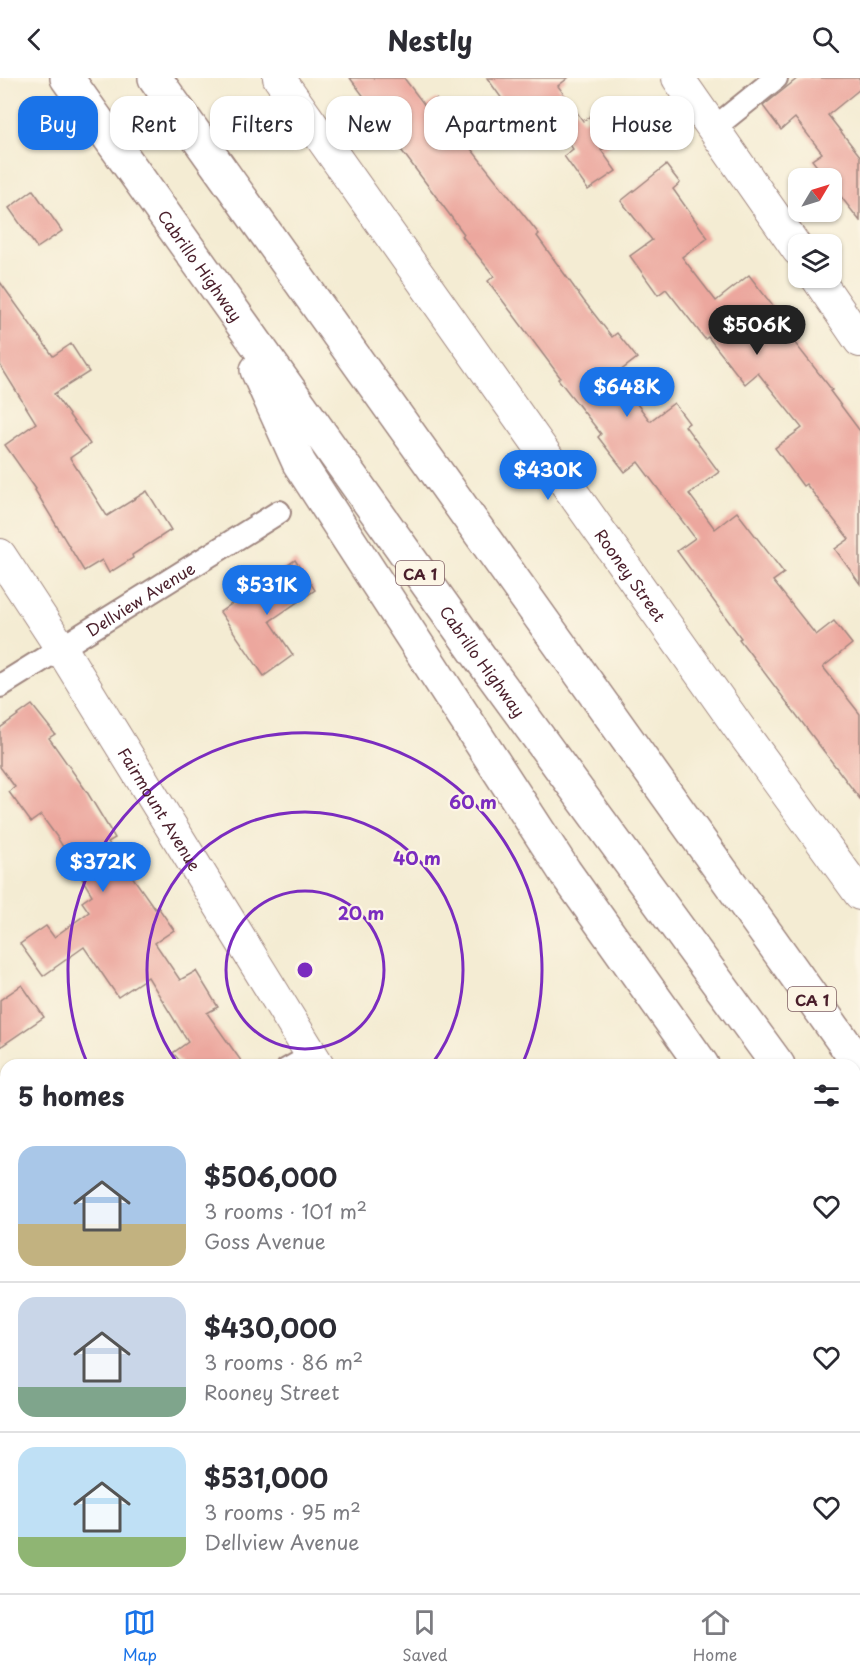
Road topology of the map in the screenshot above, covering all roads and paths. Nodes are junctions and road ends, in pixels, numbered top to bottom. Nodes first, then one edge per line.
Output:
1 (67, 78) edge
2 (155, 78) edge
3 (279, 78) edge
4 (678, 78) edge
5 (777, 78) edge
6 (714, 128) junction
7 (788, 235) edge
8 (824, 288) edge
9 (224, 298) junction
10 (860, 341) edge
11 (279, 512) dead end
12 (0, 555) edge
13 (61, 648) junction
14 (0, 686) edge
15 (860, 894) edge
16 (766, 932) junction
17 (860, 1029) edge
18 (302, 1059) edge
19 (698, 1059) edge
20 (773, 1059) edge
21 (856, 1059) edge

1 - 9 highway, Cabrillo Highway / CA 1
2 - 16 highway, CA 1
3 - 15 street, Rooney Street
4 - 6 street
5 - 6 street
6 - 7 street
8 - 10 street
9 - 19 highway
9 - 20 highway, Cabrillo Highway / CA 1
11 - 13 street, Dellview Avenue
12 - 13 street, Fairmount Avenue
13 - 14 street, Dellview Avenue
13 - 18 street, Fairmount Avenue
16 - 17 highway
16 - 21 highway, CA 1

